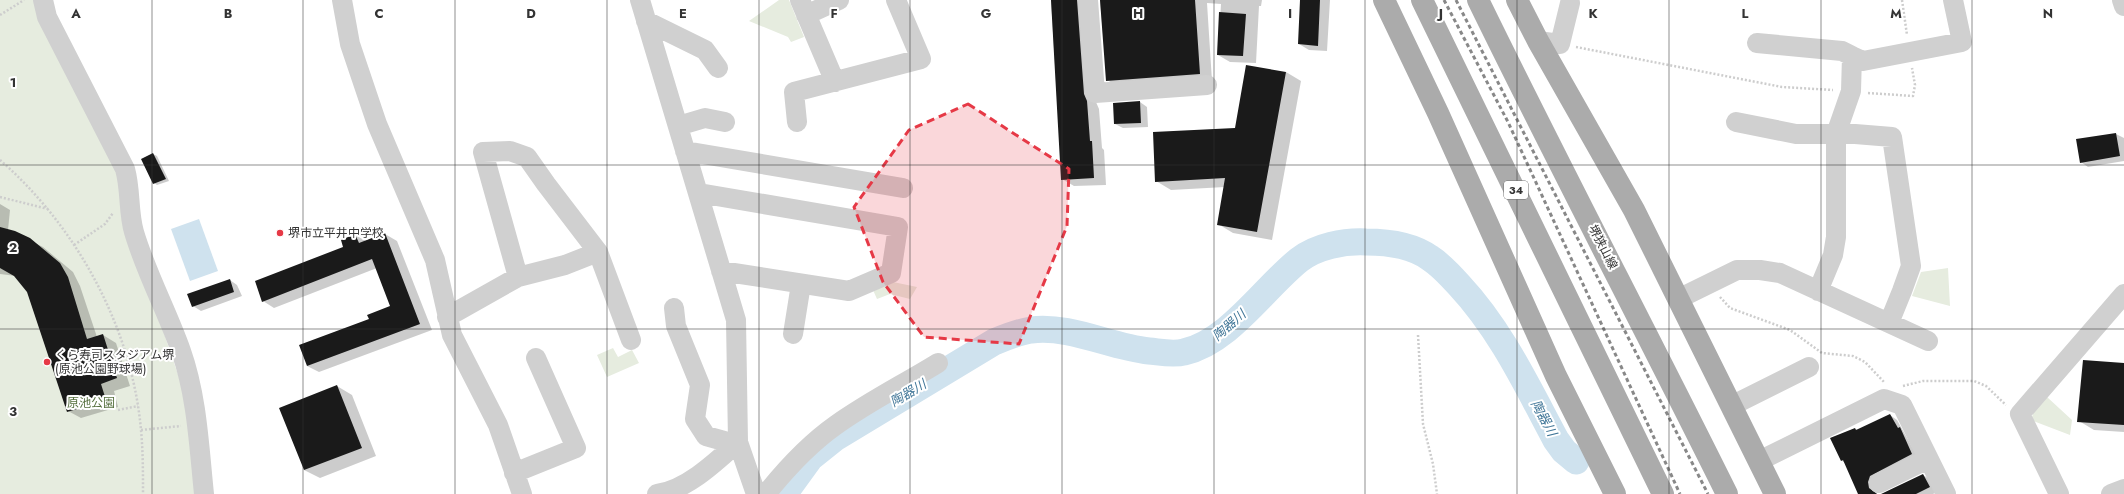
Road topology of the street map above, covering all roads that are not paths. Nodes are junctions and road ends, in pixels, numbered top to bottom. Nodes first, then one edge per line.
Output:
1 (43, 0) edge
2 (342, 0) edge
3 (640, 0) edge
4 (839, 0) edge
5 (896, 0) edge
6 (1088, 0) edge
7 (1384, 0) edge
8 (1422, 0) edge
9 (1478, 0) edge
10 (1517, 0) edge
11 (1954, 0) edge
12 (2122, 0) edge
13 (1570, 3) dead end
14 (2124, 6) edge
15 (803, 7) edge
16 (646, 21) junction
17 (1538, 41) junction
18 (1757, 43) dead end
19 (1852, 56) junction
20 (718, 68) dead end
21 (835, 82) junction
22 (1207, 85) dead end
23 (725, 122) dead end
24 (797, 122) dead end
25 (1736, 122) dead end
26 (678, 126) junction
27 (1836, 134) junction
28 (686, 151) junction
29 (903, 188) dead end
30 (699, 193) junction
31 (598, 252) junction
32 (722, 271) junction
33 (518, 277) junction
34 (802, 284) junction
35 (1818, 291) junction
36 (2124, 294) edge
37 (1678, 299) junction
38 (674, 308) dead end
39 (447, 317) junction
40 (1888, 323) junction
41 (793, 334) dead end
42 (631, 340) dead end
43 (1928, 341) dead end
44 (536, 358) dead end
45 (938, 363) dead end
46 (1809, 367) dead end
47 (1731, 406) junction
48 (734, 446) junction
49 (1928, 458) junction
50 (1759, 461) junction
51 (514, 473) junction
52 (1879, 483) dead end
53 (2124, 489) edge
54 (204, 494) edge
55 (522, 494) edge
56 (657, 494) edge
57 (756, 494) edge
58 (766, 494) edge
59 (1615, 494) edge
60 (1663, 494) edge
61 (1727, 494) edge
62 (1775, 494) edge
63 (1946, 494) edge
64 (2059, 494) edge
65 (2111, 494) edge

1 - 54 street
2 - 39 street
3 - 16 street
4 - 15 street
5 - 21 street
6 - 22 street
7 - 59 main road
8 - 60 main road, 34
9 - 61 main road, 堺狭山線
10 - 17 main road
11 - 19 street
12 - 14 street
13 - 17 street
15 - 21 street
16 - 20 street
16 - 26 street
17 - 37 main road
18 - 19 street
19 - 27 street
21 - 24 street
23 - 26 street
25 - 27 street
26 - 28 street
27 - 35 street
27 - 40 street
28 - 29 street
28 - 30 street
30 - 32 street
30 - 34 street
31 - 33 street
31 - 33 street
31 - 42 street
32 - 34 street
32 - 48 street
33 - 39 street
34 - 41 street
35 - 37 street
35 - 40 street
36 - 64 street
37 - 47 main road
38 - 48 street
39 - 51 street
40 - 43 street
44 - 51 street
45 - 58 street
46 - 47 street
47 - 50 main road
48 - 56 street
48 - 57 street
49 - 50 street
49 - 52 street
49 - 63 street
50 - 62 main road
51 - 55 street
53 - 65 street

